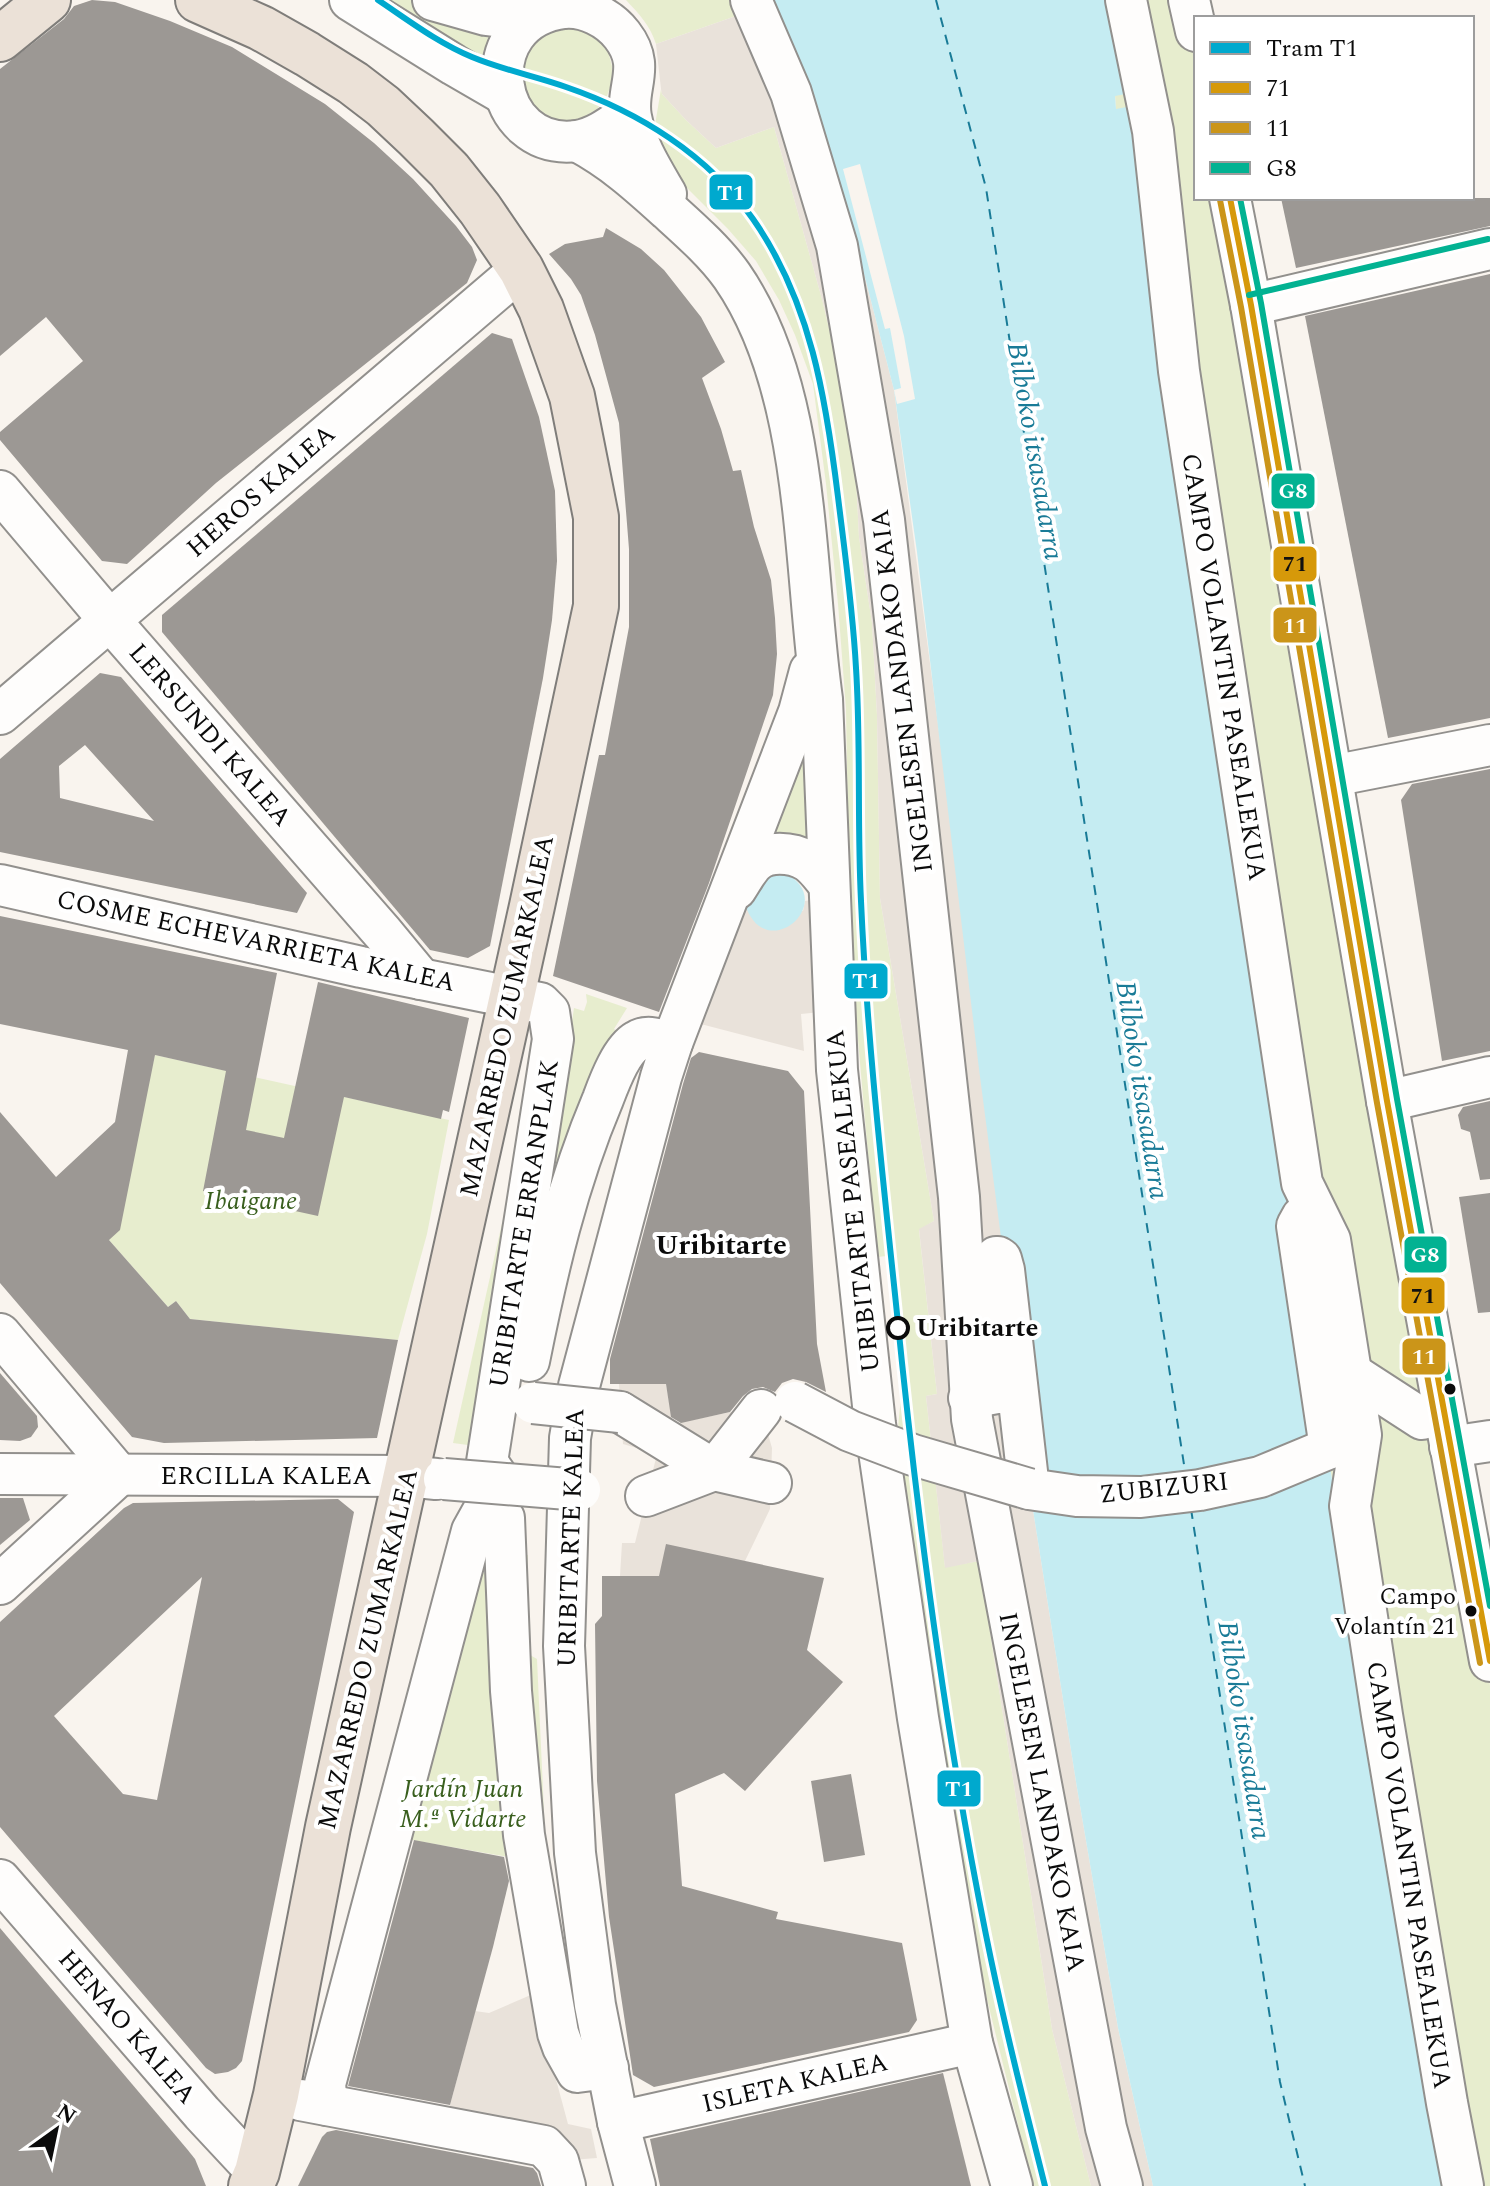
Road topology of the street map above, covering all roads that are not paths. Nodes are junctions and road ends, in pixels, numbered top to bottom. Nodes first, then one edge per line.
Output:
1 (10, 0) edge
2 (48, 0) edge
3 (198, 0) edge
4 (350, 0) edge
5 (433, 0) edge
6 (751, 0) edge
7 (1126, 0) edge
8 (1189, 0) edge
9 (0, 9) edge
10 (529, 20) junction
11 (1194, 22) edge
12 (0, 39) edge
13 (504, 94) junction
14 (630, 113) junction
15 (577, 141) junction
16 (1230, 200) edge
17 (693, 232) junction
18 (1490, 249) edge
19 (521, 269) junction
20 (1251, 305) junction
21 (0, 491) edge
22 (109, 620) junction
23 (815, 651) junction
24 (0, 714) edge
25 (1490, 745) edge
26 (1332, 776) junction
27 (829, 884) junction
28 (0, 885) edge
29 (724, 907) junction
30 (421, 979) junction
31 (511, 997) junction
32 (672, 1043) junction
33 (1490, 1077) edge
34 (1387, 1101) junction
35 (1335, 1328) junction
36 (0, 1334) edge
37 (1351, 1373) junction
38 (527, 1403) junction
39 (991, 1409) junction
40 (1422, 1419) dead end
41 (1490, 1441) edge
42 (1450, 1447) junction
43 (714, 1470) junction
44 (0, 1474) edge
45 (119, 1475) junction
46 (426, 1478) junction
47 (771, 1483) dead end
48 (1029, 1489) junction
49 (495, 1490) junction
50 (580, 1490) dead end
51 (646, 1496) dead end
52 (0, 1584) edge
53 (1490, 1661) edge
54 (0, 1880) edge
55 (972, 2043) junction
56 (608, 2068) junction
57 (276, 2095) junction
58 (327, 2105) junction
59 (618, 2122) junction
60 (254, 2179) edge
61 (565, 2186) edge
62 (635, 2186) edge
63 (1012, 2186) edge
64 (1122, 2186) edge
65 (1463, 2186) edge

1 - 9 main road
2 - 12 main road
3 - 19 main road, MAZARREDO ZUMARKALEA
4 - 13 street
5 - 10 street
6 - 39 street, INGELESEN LANDAKO KAIA
7 - 35 street, CAMPO VOLANTIN PASEALEKUA
8 - 11 street
10 - 13 street
10 - 14 street
13 - 15 street
14 - 15 street
14 - 17 street, URIBITARTE PASEALEKUA
15 - 17 street, URIBITARTE PASEALEKUA
16 - 20 street
17 - 23 street, URIBITARTE PASEALEKUA
18 - 20 street
19 - 22 street, HEROS KALEA
19 - 31 main road, MAZARREDO ZUMARKALEA
20 - 26 street
21 - 22 street, LERSUNDI KALEA
22 - 24 street, HEROS KALEA
22 - 30 street, LERSUNDI KALEA
23 - 27 street, URIBITARTE PASEALEKUA
23 - 29 street, URIBITARTE KALEA
25 - 26 street
26 - 34 street
27 - 29 street, URIBITARTE KALEA
27 - 55 street, URIBITARTE PASEALEKUA
28 - 30 street, COSME ECHEVARRIETA KALEA
29 - 32 street, URIBITARTE KALEA
30 - 31 street, COSME ECHEVARRIETA KALEA
31 - 46 main road, MAZARREDO ZUMARKALEA
31 - 49 street, URIBITARTE ERRANPLAK
32 - 38 street, URIBITARTE ERRANPLAK
32 - 56 street, URIBITARTE KALEA
33 - 34 street
34 - 42 street
35 - 37 street, CAMPO VOLANTIN PASEALEKUA
35 - 48 street, ZUBIZURI
36 - 45 street
37 - 40 street
37 - 65 street, CAMPO VOLANTIN PASEALEKUA
38 - 43 street, bridge
38 - 49 street, URIBITARTE ERRANPLAK
39 - 48 street
39 - 64 street, INGELESEN LANDAKO KAIA
41 - 42 street
42 - 53 street
43 - 47 street
43 - 48 street, ZUBIZURI, bridge
43 - 51 street
44 - 45 street, ERCILLA KALEA
45 - 46 street, ERCILLA KALEA
45 - 52 street
46 - 50 street, ERCILLA KALEA, bridge
46 - 57 main road, MAZARREDO ZUMARKALEA
49 - 56 street, URIBITARTE ERRANPLAK
49 - 58 street
54 - 60 street, HENAO KALEA
55 - 59 street, ISLETA KALEA
55 - 63 street, URIBITARTE PASEALEKUA
56 - 59 street, URIBITARTE KALEA
57 - 58 street
57 - 60 main road, MAZARREDO ZUMARKALEA
58 - 61 street
59 - 62 street, URIBITARTE KALEA

